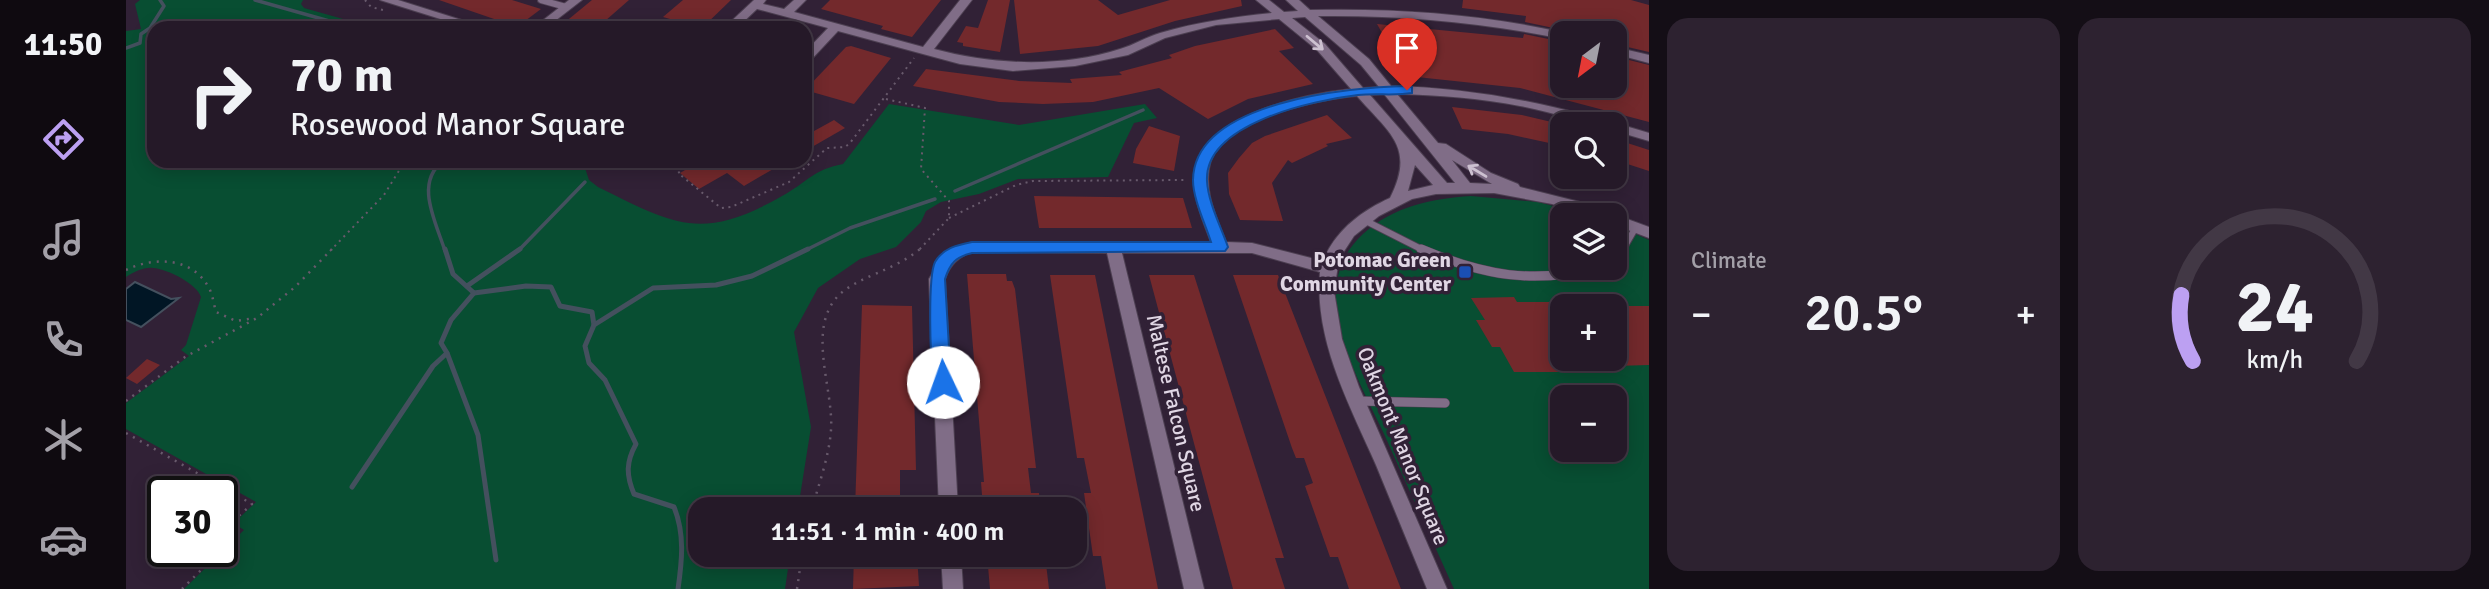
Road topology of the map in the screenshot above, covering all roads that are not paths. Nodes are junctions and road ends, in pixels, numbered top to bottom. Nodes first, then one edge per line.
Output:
1 (386, 0) edge
2 (541, 0) edge
3 (800, 0) edge
4 (966, 0) edge
5 (1262, 0) edge
6 (1292, 0) edge
7 (758, 2) edge
8 (571, 4) edge
9 (786, 13) junction
10 (1309, 13) junction
11 (1282, 16) junction
12 (457, 21) edge
13 (548, 21) edge
14 (738, 21) edge
15 (835, 27) junction
16 (1550, 33) edge
17 (923, 50) junction
18 (812, 52) edge
19 (1628, 53) edge
20 (1649, 59) edge
21 (1389, 89) junction
22 (1360, 91) junction
23 (1560, 112) edge
24 (1627, 131) edge
25 (1649, 137) edge
26 (1430, 140) junction
27 (1405, 142) junction
28 (1455, 189) junction
29 (1528, 193) junction
30 (1397, 198) junction
31 (1563, 203) edge
32 (1363, 219) junction
33 (1643, 230) edge
34 (1627, 245) edge
35 (1113, 247) junction
36 (1220, 247) junction
37 (1328, 268) junction
38 (1550, 279) edge
39 (1358, 401) junction
40 (1445, 403) dead end
41 (948, 497) edge
42 (952, 567) edge
43 (953, 589) edge
44 (1194, 589) edge
45 (1437, 589) edge

1 - 12 street
2 - 8 lane
3 - 9 street
4 - 17 street
5 - 11 street
6 - 10 street
7 - 9 street
7 - 14 street
8 - 13 street
9 - 15 street
10 - 11 street
10 - 16 street
10 - 21 street
11 - 17 street
11 -> 22 street
15 - 17 street
15 - 18 street
19 - 20 street
21 - 22 street
21 - 23 street
21 - 26 street
22 - 27 street
22 - 36 street
24 - 25 street
26 - 28 street
29 -> 26 street
27 - 28 street
27 - 30 street
28 - 29 street, Oakmont Manor Square
28 - 30 street, Oakmont Manor Square
29 - 31 street
30 - 32 street, Oakmont Manor Square
32 - 37 street, Oakmont Manor Square
32 - 38 lane
33 - 34 lane
35 - 36 street
35 - 41 street
35 - 44 street, Maltese Falcon Square
36 - 37 street
37 - 39 street, Oakmont Manor Square
39 - 40 lane
39 - 45 street, Oakmont Manor Square
42 - 43 street

